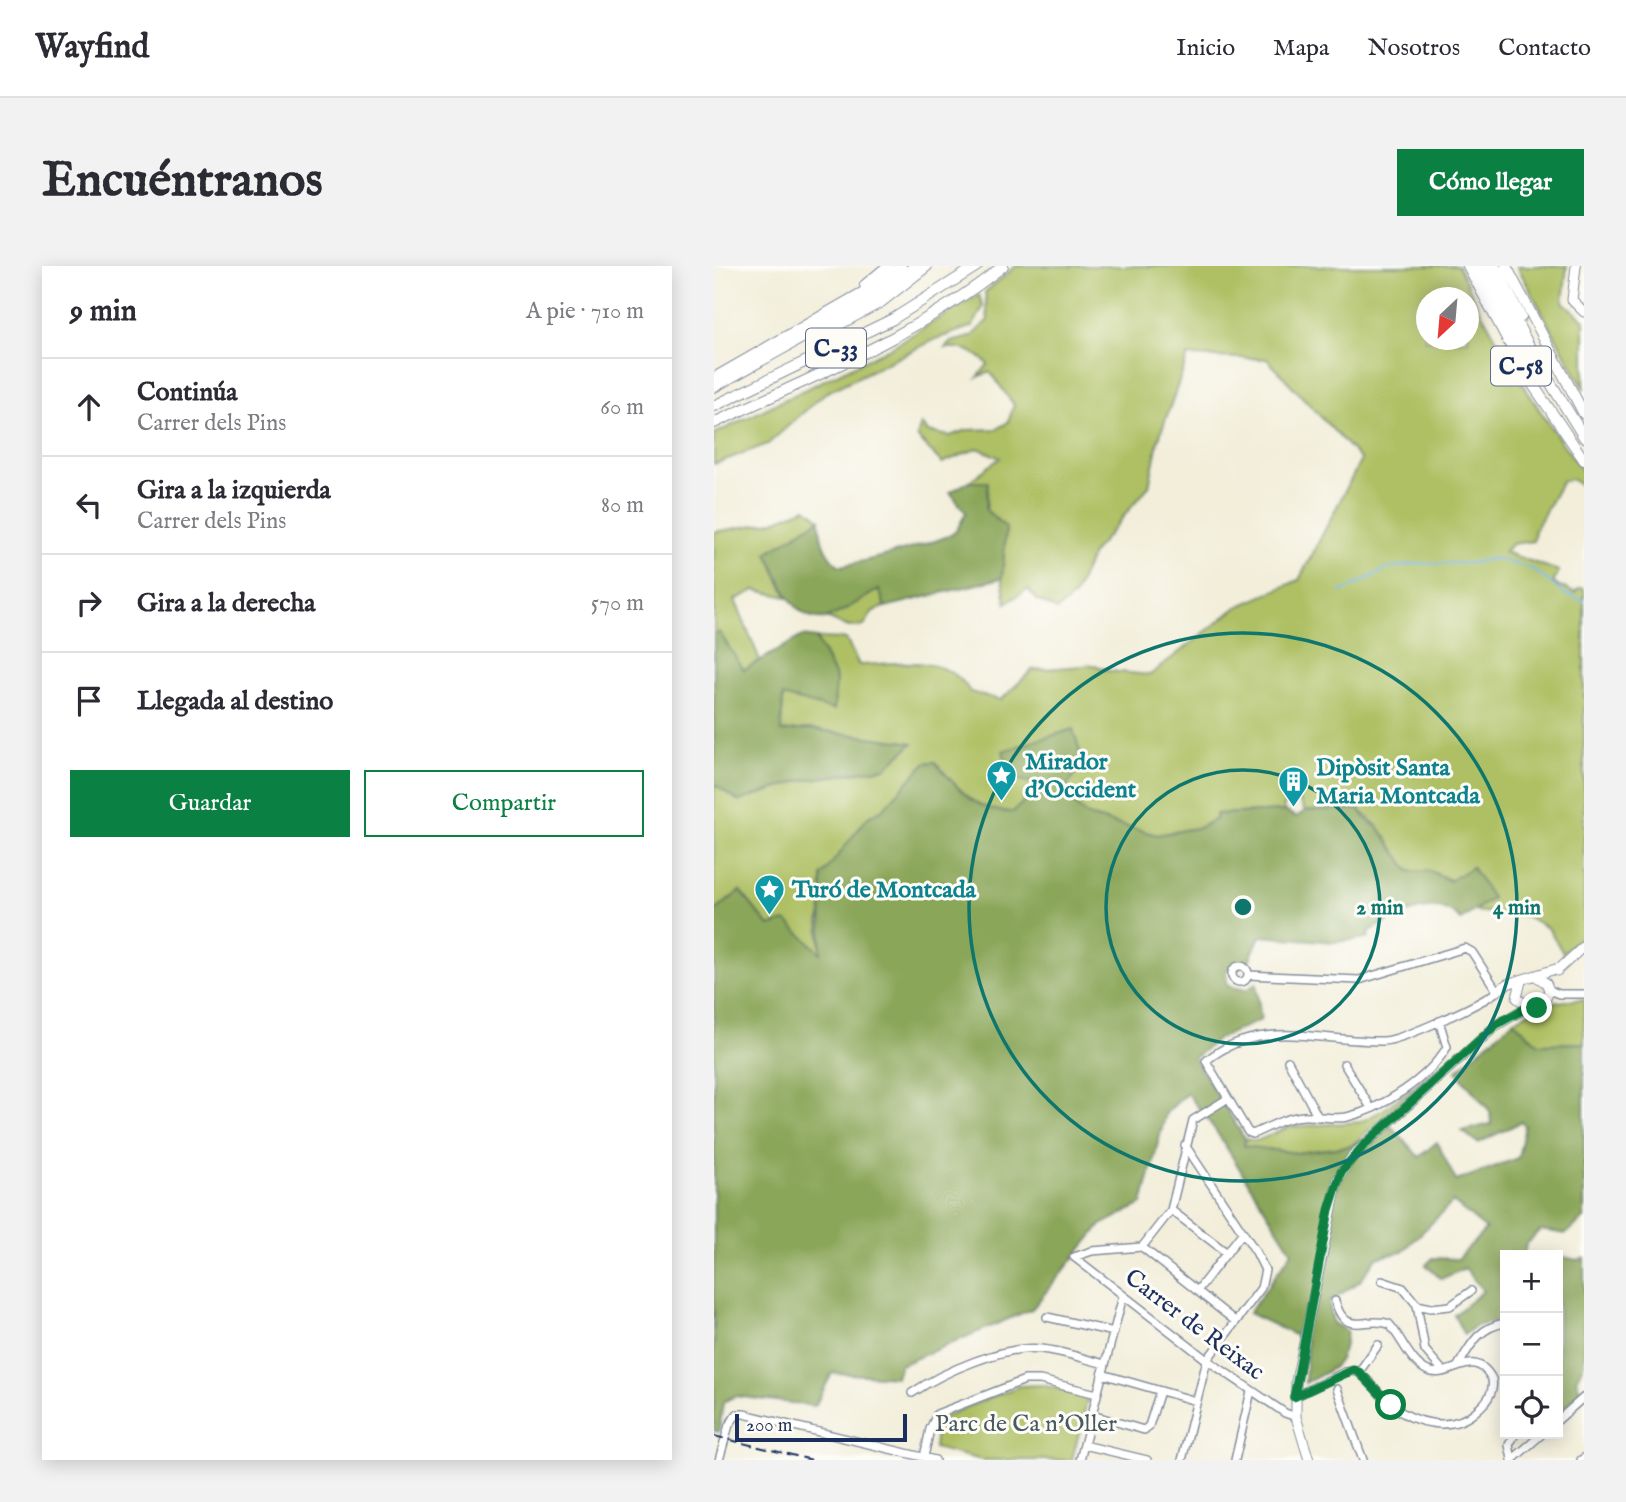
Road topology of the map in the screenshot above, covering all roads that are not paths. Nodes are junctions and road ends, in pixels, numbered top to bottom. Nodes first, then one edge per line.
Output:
1 (888, 266) edge
2 (901, 266) edge
3 (915, 266) edge
4 (927, 266) edge
5 (977, 266) edge
6 (1468, 266) edge
7 (1479, 266) edge
8 (1487, 266) edge
9 (1495, 266) edge
10 (1506, 266) edge
11 (1576, 266) edge
12 (998, 269) edge
13 (1584, 284) edge
14 (1573, 290) junction
15 (853, 298) junction
16 (1581, 308) edge
17 (792, 346) junction
18 (714, 378) edge
19 (714, 387) edge
20 (1561, 403) junction
21 (714, 405) edge
22 (1584, 414) edge
23 (714, 423) edge
24 (1584, 437) edge
25 (1584, 460) edge
26 (1584, 946) edge
27 (1559, 968) junction
28 (1248, 975) dead end
29 (1537, 977) junction
30 (1521, 981) junction
31 (1499, 990) junction
32 (1548, 992) junction
33 (1583, 994) edge
34 (1518, 997) junction
35 (1530, 1008) junction
36 (1512, 1015) junction
37 (1439, 1021) junction
38 (1288, 1061) dead end
39 (1344, 1064) dead end
40 (1227, 1099) junction
41 (1371, 1108) junction
42 (1318, 1117) junction
43 (1185, 1145) junction
44 (1171, 1210) junction
45 (1243, 1232) junction
46 (1142, 1247) junction
47 (1227, 1253) junction
48 (1382, 1281) dead end
49 (1197, 1291) junction
50 (1471, 1291) dead end
51 (1123, 1296) junction
52 (1335, 1301) dead end
53 (1417, 1305) junction
54 (1047, 1317) dead end
55 (1235, 1321) junction
56 (1500, 1324) edge
57 (1114, 1332) junction
58 (1378, 1345) dead end
59 (1207, 1360) junction
60 (1105, 1364) junction
61 (1458, 1366) junction
62 (1443, 1371) junction
63 (1359, 1372) junction
64 (1102, 1374) junction
65 (1337, 1389) dead end
66 (1160, 1391) junction
67 (1251, 1391) junction
68 (912, 1393) dead end
69 (1097, 1394) junction
70 (1294, 1397) junction
71 (1584, 1397) edge
72 (1196, 1401) junction
73 (1092, 1415) junction
74 (1563, 1416) edge
75 (1296, 1417) junction
76 (1512, 1439) edge
77 (1536, 1439) edge
78 (1084, 1444) junction
79 (924, 1457) junction
80 (1360, 1458) edge
81 (719, 1460) edge
82 (935, 1460) edge
83 (1080, 1460) edge
84 (1147, 1460) edge
85 (1182, 1460) edge
86 (1234, 1460) edge
87 (1309, 1460) edge
88 (1512, 1460) edge

1 - 15 highway
2 - 15 highway
3 - 17 highway
4 - 17 highway
5 - 21 highway, C-33
6 - 25 highway, C-58
7 - 20 highway
8 - 20 highway
9 - 20 highway
10 - 22 highway, C-58
11 - 13 main road
11 - 14 main road
12 - 23 highway, C-33
13 - 14 main road
14 - 16 main road
15 - 18 highway
17 - 19 highway
20 - 24 highway
26 - 27 main road
27 - 29 main road
27 - 32 main road
28 - 31 street
29 - 30 main road
29 - 32 main road
30 - 31 main road
30 - 34 main road
31 - 34 main road
31 - 37 street
32 - 33 street
32 - 35 main road
34 - 35 main road
34 - 36 main road
35 - 36 main road
36 - 70 main road
37 - 40 street
37 - 41 street
38 - 42 street
39 - 41 street
40 - 42 street
40 - 43 street
41 - 42 street
43 - 44 street
43 - 45 street
44 - 46 street
44 - 47 street
45 - 47 street
45 - 55 street
46 - 49 street
46 - 51 street, Carrer de Reixac
47 - 49 street
48 - 53 street
49 - 55 street
50 - 53 street
51 - 57 street
51 - 59 street, Carrer de Reixac
52 - 62 street
53 - 62 street
54 - 57 street
55 - 59 street
56 - 61 street
57 - 60 street
58 - 63 street
59 - 67 street, Carrer de Reixac
59 - 72 street
60 - 64 street
60 - 68 street
61 - 62 street
61 - 63 street
63 - 70 street
64 - 66 street
64 - 69 street
65 - 80 street
66 - 72 street
66 - 73 street
67 - 75 street, Carrer de Reixac
67 - 86 street
69 - 73 street
69 - 79 street
70 - 75 main road
71 - 74 street
72 - 85 street
73 - 78 street
75 - 87 main road
76 - 88 street
77 - 88 street
78 - 83 street
78 - 84 street
79 - 81 street
79 - 82 street

